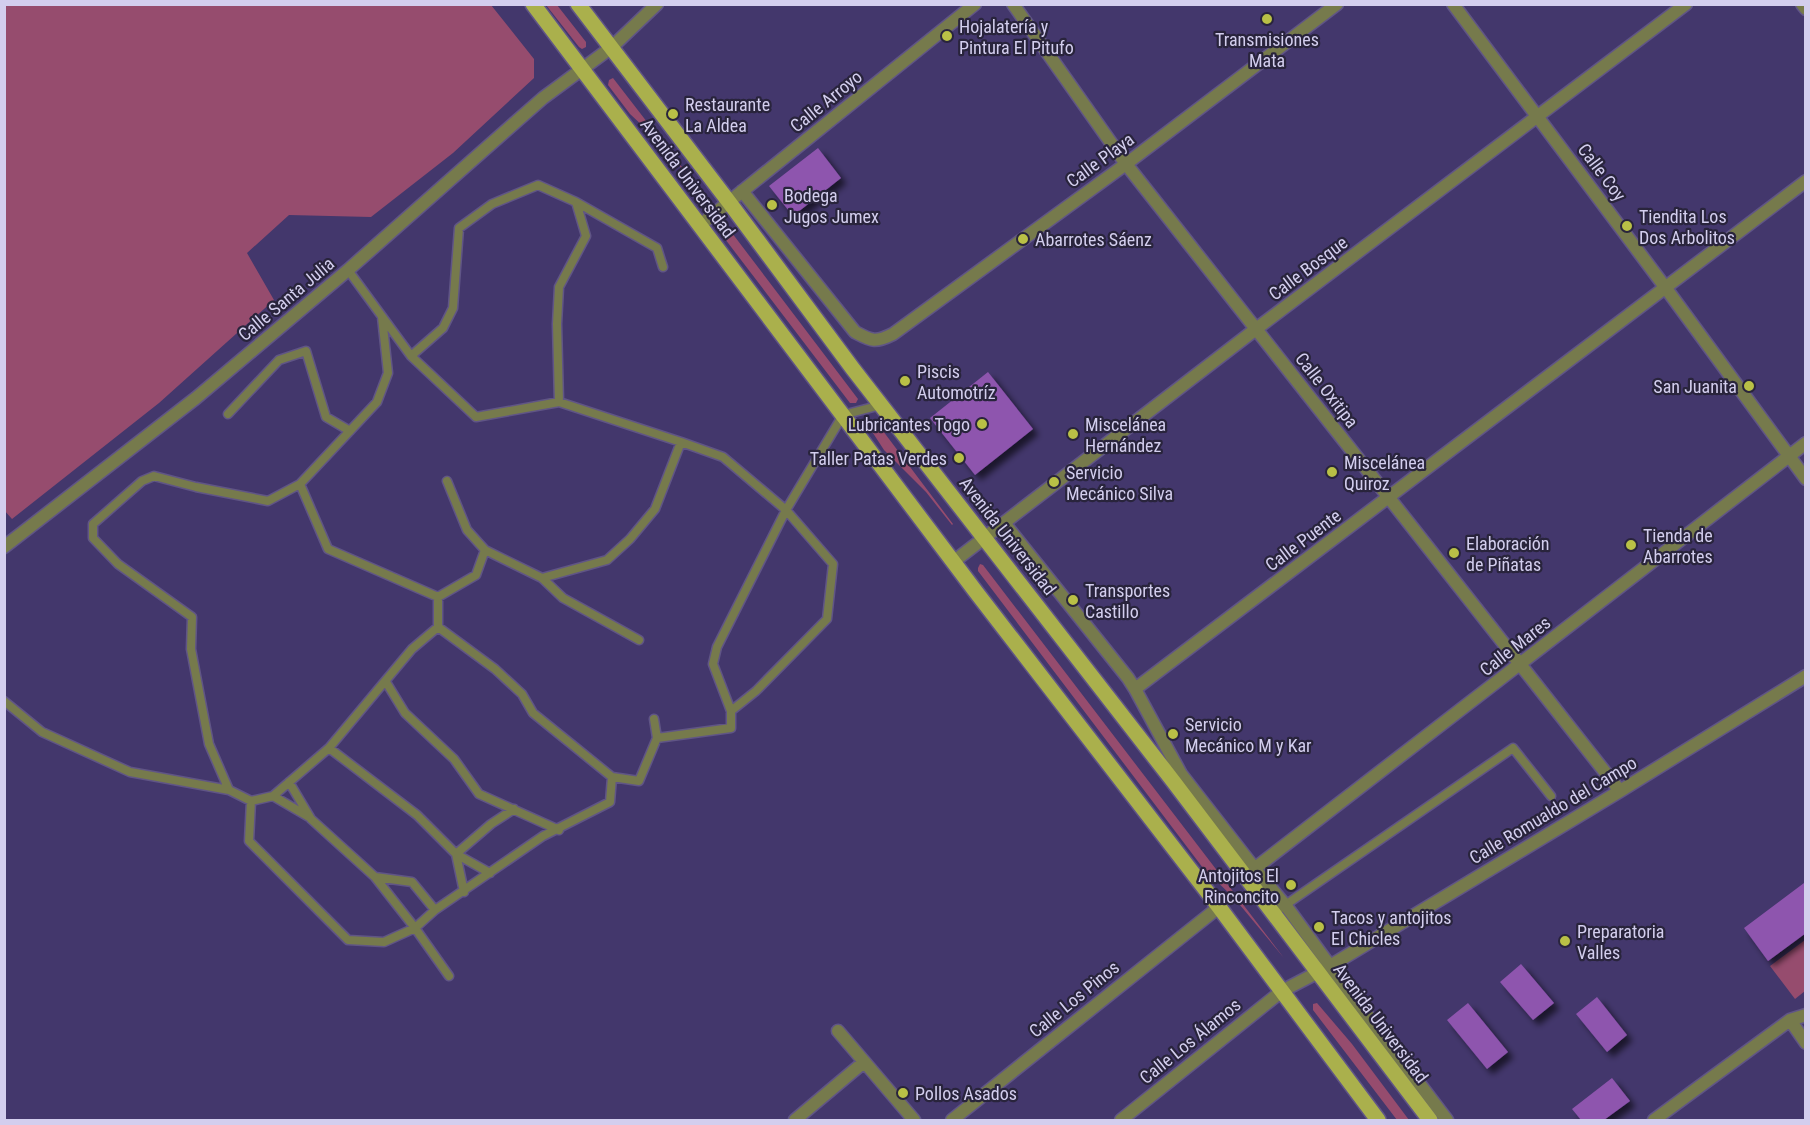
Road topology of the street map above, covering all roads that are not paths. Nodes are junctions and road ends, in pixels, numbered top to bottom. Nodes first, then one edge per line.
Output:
1 (533, 4) edge
2 (578, 4) edge
3 (657, 4) edge
4 (975, 4) edge
5 (1013, 4) edge
6 (1337, 4) edge
7 (1453, 4) edge
8 (1686, 4) edge
9 (1802, 4) edge
10 (1806, 9) edge
11 (612, 47) junction
12 (582, 69) junction
13 (1538, 116) junction
14 (1126, 164) junction
15 (1806, 181) edge
16 (742, 191) junction
17 (576, 201) junction
18 (729, 202) junction
19 (699, 226) junction
20 (663, 267) dead end
21 (348, 270) junction
22 (1665, 287) junction
23 (382, 317) junction
24 (1256, 329) junction
25 (411, 356) junction
26 (559, 402) junction
27 (881, 405) junction
28 (228, 414) dead end
29 (843, 415) junction
30 (350, 431) junction
31 (681, 441) junction
32 (1806, 443) edge
33 (1788, 456) junction
34 (1806, 479) edge
35 (447, 481) dead end
36 (300, 484) junction
37 (1388, 498) junction
38 (786, 510) junction
39 (1004, 523) junction
40 (984, 537) junction
41 (5, 546) edge
42 (485, 550) junction
43 (953, 562) junction
44 (542, 578) junction
45 (438, 597) junction
46 (438, 627) junction
47 (639, 640) dead end
48 (1520, 664) junction
49 (1806, 676) edge
50 (386, 682) junction
51 (1135, 689) junction
52 (4, 701) edge
53 (731, 711) junction
54 (654, 719) dead end
55 (657, 738) junction
56 (329, 748) junction
57 (612, 777) junction
58 (290, 782) junction
59 (229, 790) junction
60 (1620, 791) junction
61 (273, 796) junction
62 (1551, 796) dead end
63 (252, 801) junction
64 (514, 809) junction
65 (310, 819) junction
66 (559, 830) junction
67 (456, 854) junction
68 (490, 873) junction
69 (1250, 873) junction
70 (375, 877) junction
71 (464, 892) junction
72 (1219, 906) junction
73 (1280, 909) junction
74 (435, 910) junction
75 (415, 928) junction
76 (1324, 969) junction
77 (449, 976) dead end
78 (1282, 991) junction
79 (1806, 1015) edge
80 (1790, 1020) junction
81 (838, 1031) dead end
82 (1806, 1043) edge
83 (864, 1062) junction
84 (795, 1120) edge
85 (914, 1120) edge
86 (952, 1120) edge
87 (1124, 1120) edge
88 (1378, 1120) edge
89 (1430, 1120) edge
90 (1447, 1120) edge
91 (1653, 1120) edge

1 - 12 main road, Avenida Universidad
2 - 11 main road, Avenida Universidad
3 - 11 street, Calle Santa Julia
4 - 16 street, Calle Arroyo
5 - 14 street, Calle Oxitipa
6 - 14 street, Calle Playa
7 - 13 street, Calle Coy
8 - 13 street, Calle Bosque
9 - 10 street
11 - 12 street, Calle Santa Julia
11 - 18 main road, Avenida Universidad
12 - 19 main road, Avenida Universidad
12 - 21 street, Calle Santa Julia
13 - 22 street, Calle Coy
13 - 24 street, Calle Bosque
14 - 16 street, Calle Playa
14 - 24 street, Calle Oxitipa
15 - 22 street, Calle Puente
16 - 18 street, Calle Arroyo
17 - 20 lane
17 - 25 lane
17 - 26 lane
18 - 19 street, Calle Arroyo
18 - 27 main road, Avenida Universidad
19 - 29 main road, Avenida Universidad
21 - 23 lane
21 - 41 street, Calle Santa Julia
22 - 33 street, Calle Coy
22 - 37 street, Calle Puente
23 - 25 lane
23 - 30 lane
24 - 37 street, Calle Oxitipa
24 - 39 street, Calle Bosque
25 - 26 lane
26 - 31 lane
27 - 29 lane
27 - 40 main road, Avenida Universidad
28 - 30 lane
29 - 38 lane
29 - 43 main road, Avenida Universidad
30 - 36 lane
31 - 38 lane
31 - 44 lane
32 - 33 street, Calle Mares
33 - 34 street, Calle Coy
33 - 48 street, Calle Mares
35 - 42 lane
36 - 45 lane
36 - 59 lane
37 - 48 street, Calle Oxitipa
37 - 51 street, Calle Puente
38 - 53 lane
38 - 53 lane
39 - 40 street, Calle Bosque
39 - 51 street
40 - 43 street, Calle Bosque
40 - 69 main road, Avenida Universidad
42 - 44 lane
42 - 45 lane
43 - 72 main road, Avenida Universidad
44 - 47 lane
45 - 46 lane
46 - 50 lane
46 - 57 lane
48 - 60 street, Calle Oxitipa
48 - 69 street, Calle Mares
49 - 60 street, Calle Romualdo del Campo
50 - 56 lane
50 - 64 lane
51 - 69 street
52 - 59 lane
53 - 55 lane
54 - 55 lane
55 - 57 lane
56 - 58 lane
56 - 67 lane
57 - 66 lane
58 - 61 lane
58 - 65 lane
59 - 63 lane
60 - 76 street, Calle Romualdo del Campo
61 - 63 lane
61 - 65 lane
62 - 73 lane
63 - 75 lane
64 - 66 lane
64 - 67 lane
65 - 70 lane
66 - 68 lane
67 - 68 lane
67 - 71 lane
68 - 71 lane
69 - 73 main road, Avenida Universidad
70 - 74 lane
70 - 75 lane
71 - 74 lane
72 - 78 main road, Avenida Universidad
72 - 86 street, Calle Los Pinos
73 - 76 main road, Avenida Universidad
74 - 75 lane
75 - 77 lane
76 - 78 street, Calle Romualdo del Campo
76 - 89 main road, Avenida Universidad
76 - 90 street
78 - 87 street, Calle Los Álamos
78 - 88 main road, Avenida Universidad
79 - 80 street
80 - 82 street
80 - 91 street
81 - 83 street
83 - 84 street
83 - 85 street

